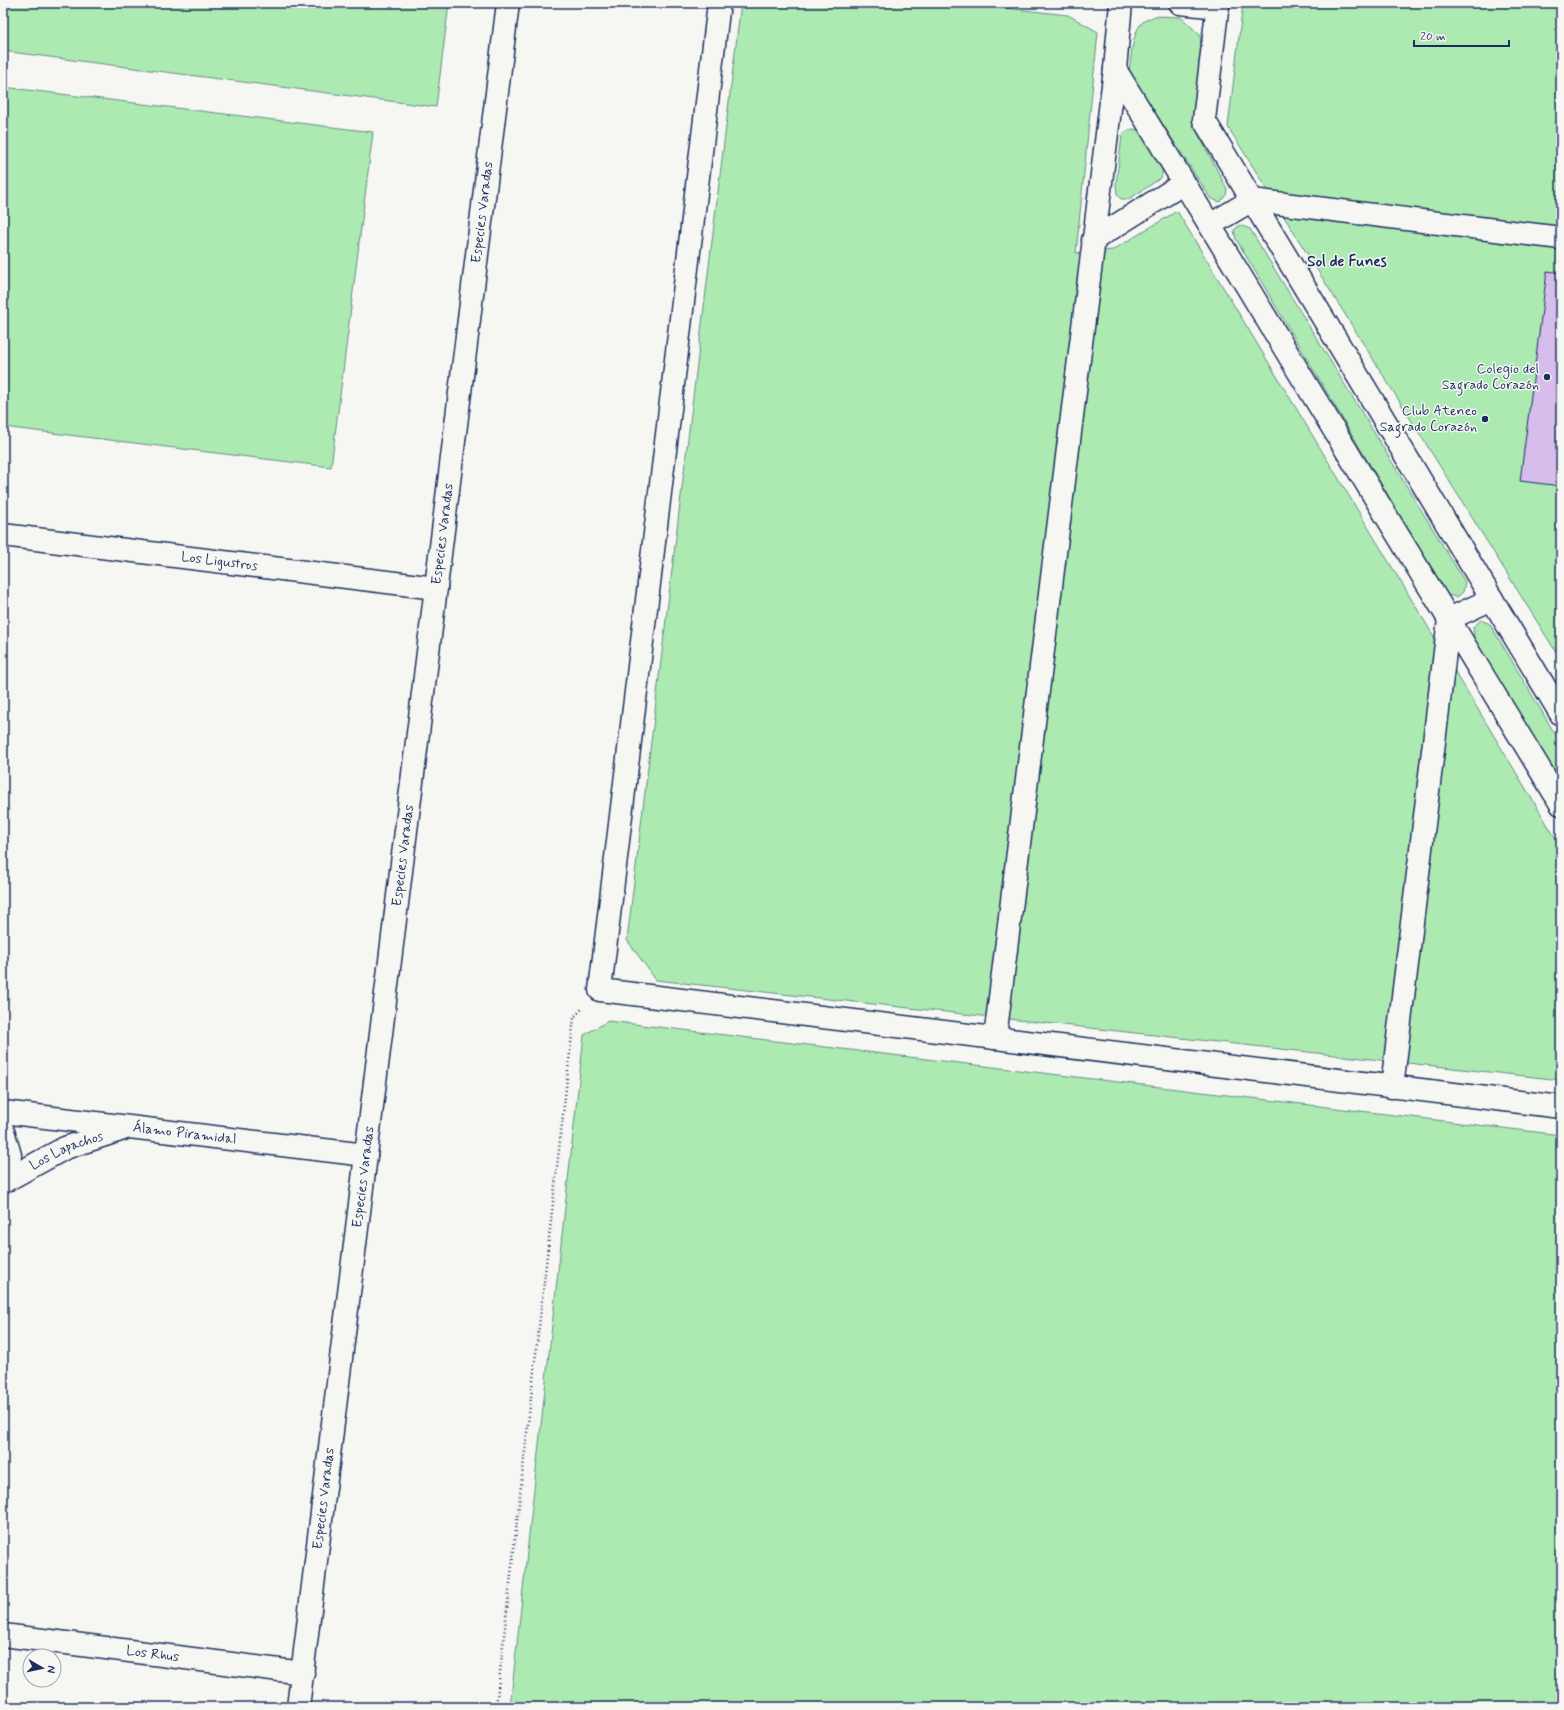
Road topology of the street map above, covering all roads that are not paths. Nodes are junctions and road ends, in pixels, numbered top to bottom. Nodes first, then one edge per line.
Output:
1 (508, 3) edge
2 (719, 3) edge
3 (1121, 3) edge
4 (1180, 3) edge
5 (1218, 5) edge
6 (1115, 70) junction
7 (1184, 183) junction
8 (1252, 200) junction
9 (1210, 225) junction
10 (1561, 238) edge
11 (1094, 240) junction
12 (3, 535) edge
13 (436, 588) junction
14 (1492, 599) junction
15 (1449, 619) junction
16 (1561, 714) edge
17 (1561, 804) edge
18 (995, 1038) junction
19 (1392, 1087) junction
20 (1561, 1108) edge
21 (3, 1112) edge
22 (128, 1127) junction
23 (3, 1130) edge
24 (366, 1156) junction
25 (5, 1180) edge
26 (3, 1635) edge
27 (302, 1673) junction
28 (298, 1707) edge

1 - 13 street, Especies Varadas
2 - 18 street
3 - 6 street
4 - 5 street
5 - 8 street
6 - 7 street
6 - 11 street
7 - 9 street
7 - 11 street
8 - 9 street
8 - 10 street
8 - 14 street
9 - 15 street
11 - 18 street
12 - 13 street, Los Ligustros
13 - 24 street, Especies Varadas
14 - 15 street
14 - 16 street
15 - 17 street
15 - 19 street
18 - 19 street
19 - 20 street
21 - 22 street, Álamo Piramidal
22 - 24 street, Álamo Piramidal
22 - 25 street, Los Lapachos
23 - 25 street, Los Lapachos
24 - 27 street, Especies Varadas
26 - 27 street, Los Rhus
27 - 28 street, Especies Varadas

